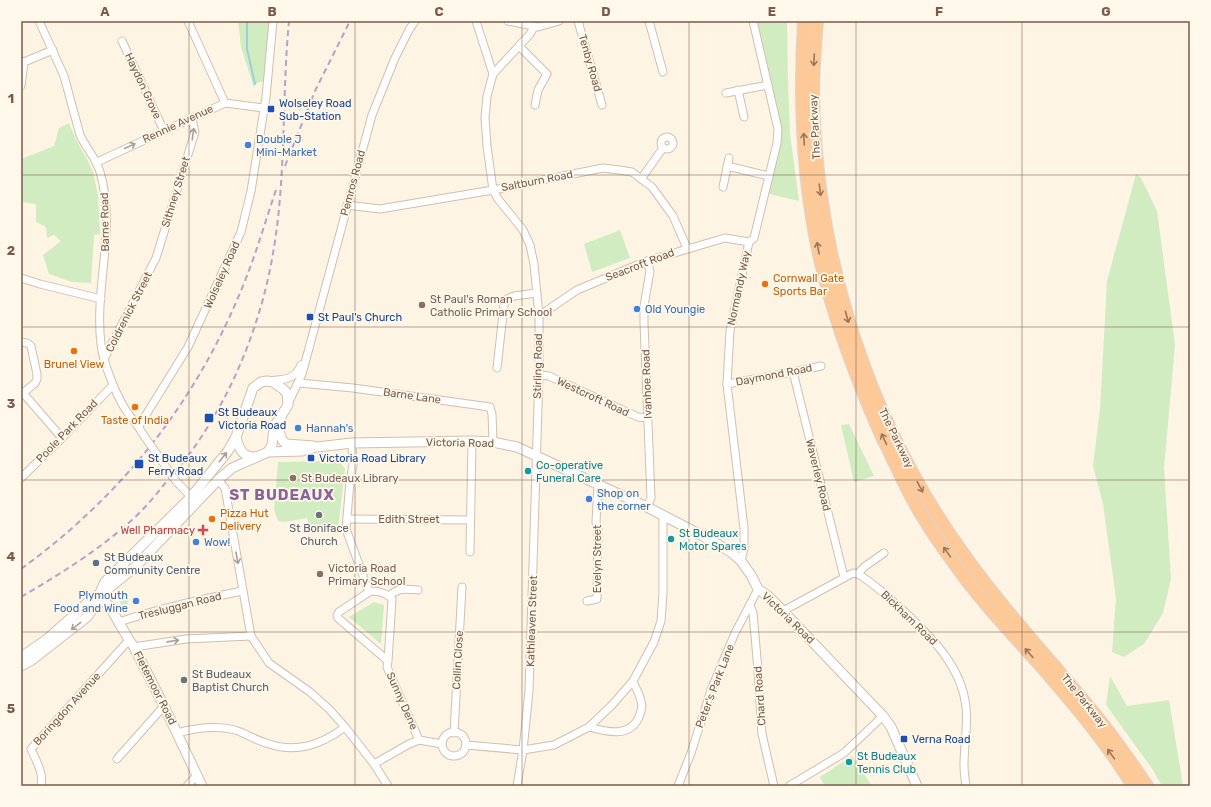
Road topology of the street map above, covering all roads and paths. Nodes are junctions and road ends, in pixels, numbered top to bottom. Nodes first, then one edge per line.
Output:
1 (39, 21) edge
2 (188, 21) edge
3 (273, 21) edge
4 (415, 21) edge
5 (476, 21) edge
6 (508, 21) edge
7 (559, 21) edge
8 (578, 21) edge
9 (649, 21) edge
10 (753, 21) edge
11 (804, 21) edge
12 (817, 21) edge
13 (534, 27) junction
14 (122, 42) dead end
15 (519, 46) junction
16 (52, 50) junction
17 (23, 61) edge
18 (664, 72) dead end
19 (493, 74) junction
20 (768, 85) junction
21 (21, 86) edge
22 (738, 90) junction
23 (726, 93) dead end
24 (225, 103) junction
25 (535, 105) dead end
26 (602, 105) dead end
27 (263, 108) junction
28 (744, 117) dead end
29 (192, 119) junction
30 (164, 131) junction
31 (663, 148) dead end
32 (728, 158) dead end
33 (97, 162) junction
34 (727, 166) junction
35 (769, 176) junction
36 (641, 179) junction
37 (722, 187) dead end
38 (493, 190) junction
39 (347, 205) junction
40 (749, 242) junction
41 (687, 248) junction
42 (647, 261) junction
43 (153, 265) joint
44 (21, 278) edge
45 (536, 293) junction
46 (101, 299) junction
47 (539, 316) junction
48 (21, 342) edge
49 (307, 352) junction
50 (104, 359) junction
51 (499, 364) dead end
52 (822, 366) dead end
53 (793, 372) junction
54 (539, 375) junction
55 (267, 381) junction
56 (299, 383) junction
57 (113, 384) junction
58 (727, 384) junction
59 (22, 394) edge
60 (288, 405) junction
61 (282, 415) junction
62 (648, 418) junction
63 (139, 426) junction
64 (236, 437) junction
65 (62, 438) junction
66 (472, 441) junction
67 (493, 442) junction
68 (352, 444) junction
69 (317, 447) junction
70 (268, 452) junction
71 (536, 455) junction
72 (257, 457) junction
73 (21, 478) edge
74 (218, 480) junction
75 (598, 484) junction
76 (194, 500) junction
77 (647, 507) junction
78 (663, 515) junction
79 (348, 519) junction
80 (470, 520) junction
81 (470, 552) dead end
82 (884, 553) dead end
83 (742, 561) junction
84 (858, 574) junction
85 (844, 577) junction
86 (462, 586) dead end
87 (758, 589) junction
88 (418, 590) dead end
89 (242, 591) junction
90 (369, 592) junction
91 (98, 595) junction
92 (389, 596) junction
93 (587, 601) dead end
94 (750, 605) junction
95 (783, 610) junction
96 (119, 622) junction
97 (251, 636) junction
98 (132, 643) junction
99 (21, 657) edge
100 (388, 660) junction
101 (21, 666) edge
102 (633, 681) junction
103 (164, 706) junction
104 (883, 716) junction
105 (346, 726) junction
106 (589, 727) junction
107 (454, 732) junction
108 (177, 733) junction
109 (419, 740) junction
110 (442, 744) junction
111 (466, 745) junction
112 (523, 750) junction
113 (117, 759) dead end
114 (374, 764) junction
115 (197, 775) junction
116 (40, 786) edge
117 (187, 786) edge
118 (202, 786) edge
119 (388, 786) edge
120 (517, 786) edge
121 (678, 786) edge
122 (774, 786) edge
123 (788, 786) edge
124 (917, 786) edge
125 (966, 786) edge
126 (1133, 786) edge
127 (1147, 786) edge

1 - 16 street, Barne Road
2 - 24 street
3 - 27 street, Wolseley Road
4 - 39 street, Pemros Road
5 - 19 street
6 - 13 street
7 - 13 street
8 - 26 street, Tenby Road
9 - 18 street
10 - 20 street, Normandy Way
126 -> 11 highway, The Parkway
12 -> 127 highway, The Parkway
13 - 15 street, Stirling Road
14 - 30 street, Haydon Grove
15 - 19 street, Stirling Road
15 - 25 street
16 - 17 street
16 - 33 street, Barne Road
17 - 21 street
19 - 38 street, Stirling Road
20 - 22 street
20 - 35 street, Normandy Way
22 - 23 street
22 - 28 street
24 - 27 street, Rennie Avenue
24 - 29 street, Rennie Avenue
27 - 63 street, Wolseley Road
29 - 30 street, Rennie Avenue
43 -> 29 street, Sithney Street
33 -> 30 street, Rennie Avenue
31 - 36 street
32 - 34 street
33 - 46 street, Barne Road
34 - 35 street
34 - 37 street
35 - 40 street, Normandy Way
36 - 38 street, Saltburn Road
36 - 41 street, Saltburn Road
38 - 39 street, Saltburn Road
38 - 45 street, Stirling Road
39 - 49 street, Pemros Road
40 - 41 street, Seacroft Road
40 - 58 street, Normandy Way
41 - 42 street, Seacroft Road
42 - 47 street, Seacroft Road
42 - 62 street, Ivanhoe Road
43 - 50 street, Coldrenick Street
44 - 46 street
45 - 47 street, Stirling Road
45 - 51 street
46 - 50 street, Barne Road
47 - 54 street, Stirling Road
48 - 59 street
49 - 55 street, Pemros Road
49 - 56 street, Pemros Road
50 - 57 street, Barne Road
52 - 53 street, Daymond Road
53 - 58 street, Daymond Road
53 - 85 street, Waverley Road
54 - 62 street, Westcroft Road
54 - 71 street, Stirling Road
55 - 60 street
55 - 64 street, Pemros Road
56 - 60 street, Pemros Road
56 - 67 street, Barne Lane
57 - 63 street, Barne Road
57 - 65 street, Poole Park Road
58 - 83 street, Normandy Way
59 - 65 street
60 - 61 street, Pemros Road
61 - 69 street, Victoria Road
61 - 70 street, Pemros Road
62 - 77 street, Ivanhoe Road
63 - 76 street, bridge
64 - 72 street
76 -> 64 street
65 - 73 street, Poole Park Road
66 - 67 street, Victoria Road
66 - 68 street, Victoria Road
66 - 80 street
67 - 71 street, Victoria Road
68 - 69 street, Victoria Road
68 - 79 street
69 - 70 street, Victoria Road
70 - 72 street, Victoria Road
71 - 75 street, Victoria Road
71 - 112 street, Kathleaven Street
72 - 74 street
74 - 76 street
74 -> 89 street
75 - 77 street, Victoria Road
75 - 93 street, Evelyn Street
76 - 91 street
77 - 78 street, Victoria Road
78 - 83 street, Victoria Road
78 - 102 street
79 - 80 street, Edith Street
79 - 90 street
80 - 81 street
82 - 84 street
83 - 87 street, Victoria Road
84 - 85 street
84 - 125 street, Bickham Road
85 - 95 street
86 - 107 street, Collin Close
87 - 94 street, Peter's Park Lane
87 - 95 street, Victoria Road
88 - 92 street
89 - 96 street, Tresluggan Road
89 - 97 street
90 - 92 street
90 - 100 street, Sunny Dene
91 - 96 street, Fletemoor Road
91 - 99 street
91 -> 101 street
92 - 100 street, Sunny Dene
94 - 121 street, Peter's Park Lane
94 - 122 street, Chard Road
95 - 104 street, Victoria Road
96 - 98 street, Fletemoor Road
98 -> 97 street
97 - 105 street
98 - 103 street, Fletemoor Road
98 - 116 street, Boringdon Avenue
100 - 109 street, Sunny Dene
102 - 106 street
102 - 106 street
103 - 108 street, Fletemoor Road
103 - 113 street
104 - 123 street
104 - 124 street, Victoria Road
105 - 108 street
105 - 114 street
106 - 112 street
107 - 110 street
107 - 111 street
108 - 115 street, Fletemoor Road
109 - 110 street
109 - 114 street
110 - 111 street
111 - 112 street
112 - 120 street, Kathleaven Street
114 - 119 street
115 - 117 street
115 - 118 street, Fletemoor Road

